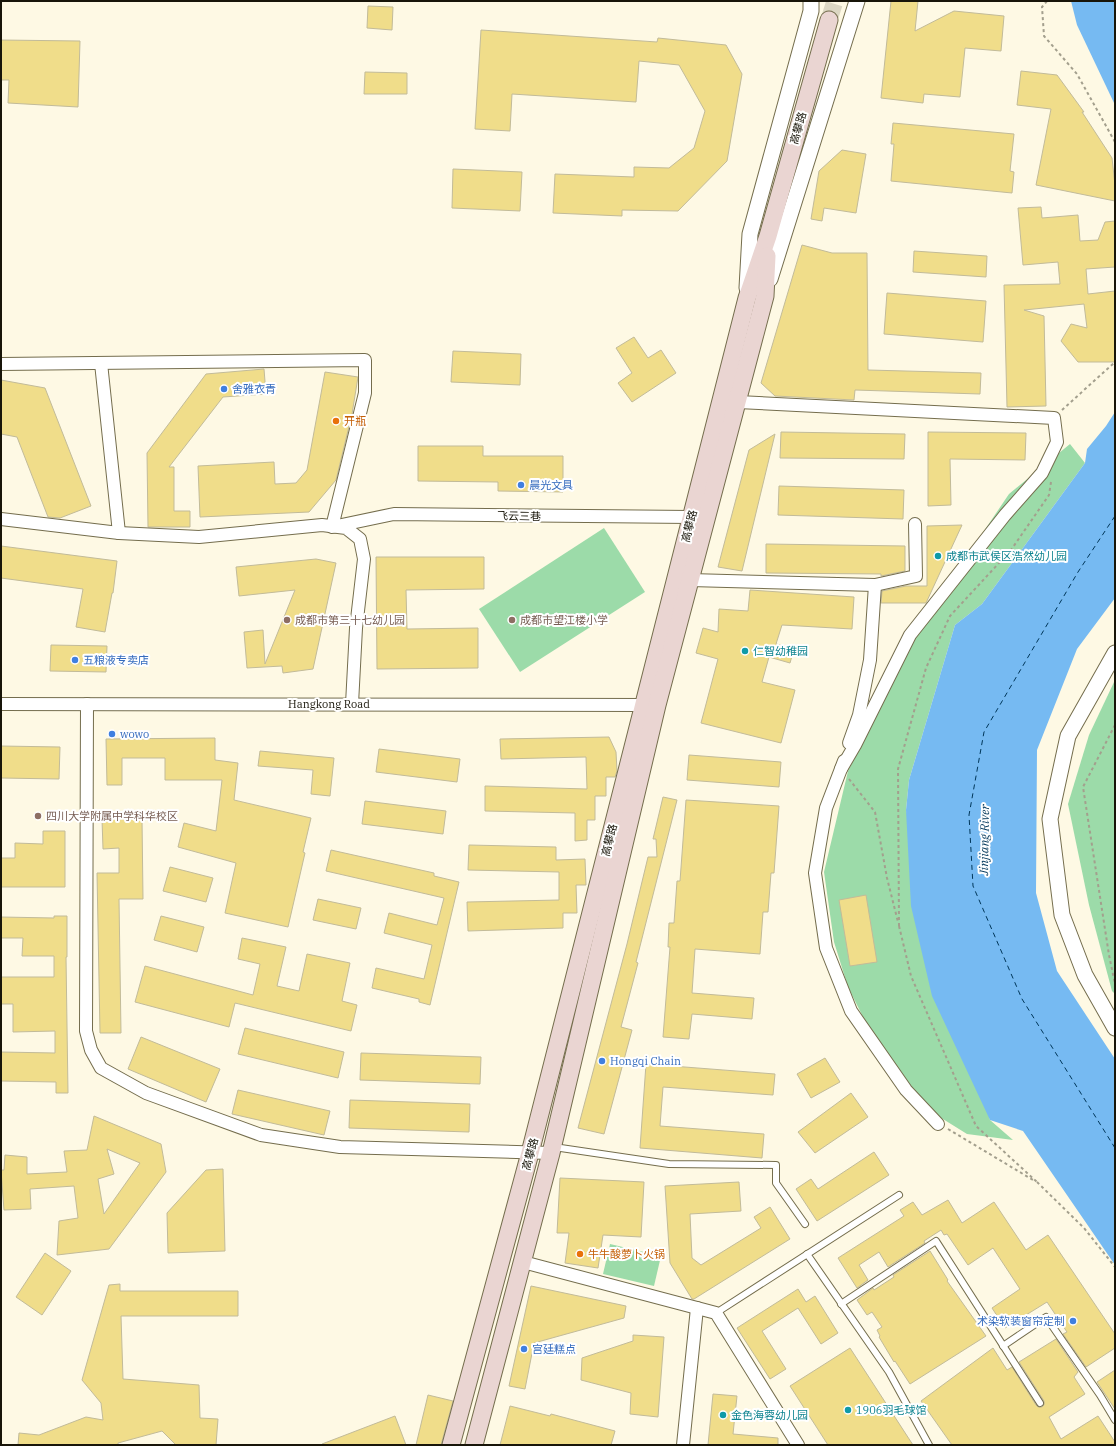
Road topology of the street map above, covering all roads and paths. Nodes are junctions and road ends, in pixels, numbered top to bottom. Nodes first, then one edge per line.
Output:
1 (844, 1) edge
2 (857, 1) edge
3 (1047, 1) edge
4 (813, 4) edge
5 (829, 20) tunnel mouth
6 (851, 20) junction
7 (1115, 142) edge
8 (768, 236) junction
9 (765, 296) junction
10 (747, 298) junction
11 (1115, 362) edge
12 (101, 363) junction
13 (1, 364) edge
14 (738, 402) junction
15 (1054, 418) junction
16 (1051, 480) dead end
17 (1, 519) edge
18 (698, 519) junction
19 (915, 524) dead end
20 (332, 527) junction
21 (119, 533) junction
22 (690, 580) junction
23 (875, 586) junction
24 (1115, 653) edge
25 (1, 704) edge
26 (87, 704) junction
27 (352, 704) junction
28 (650, 705) junction
29 (1115, 725) edge
30 (841, 769) junction
31 (899, 926) junction
32 (1115, 984) edge
33 (1115, 1028) edge
34 (938, 1124) joint
35 (552, 1150) junction
36 (530, 1153) junction
37 (1037, 1182) junction
38 (898, 1195) dead end
39 (805, 1224) dead end
40 (806, 1254) junction
41 (523, 1262) junction
42 (1115, 1268) edge
43 (841, 1304) junction
44 (697, 1308) junction
45 (716, 1313) junction
46 (1003, 1346) junction
47 (1040, 1403) dead end
48 (1115, 1420) edge
49 (451, 1445) edge
50 (474, 1445) edge
51 (683, 1445) edge
52 (798, 1445) edge
53 (929, 1445) edge

1 - 6 street
2 - 6 street
3 - 7 path
4 - 10 street
5 - 8 main road, 高攀路
6 - 9 street
8 - 9 main road, 高攀路
8 - 10 main road, 高攀路
9 - 14 main road, 高攀路
10 - 18 main road, 高攀路
11 - 15 path
12 - 13 street
12 - 20 street
12 - 21 street
14 - 15 street
14 - 18 main road, 高攀路
15 - 30 street
16 - 31 path
17 - 21 street
18 - 20 street, 飞云三巷
18 - 22 main road, 高攀路
18 - 28 main road, 高攀路
19 - 23 street
20 - 21 street
20 - 27 street
22 - 23 street
22 - 28 main road, 高攀路
23 - 30 street
24 - 33 street
25 - 26 street, Hangkong Road
26 - 27 street, Hangkong Road
26 - 36 street
27 - 28 street, Hangkong Road
28 - 35 main road, 高攀路
28 - 36 main road, 高攀路
29 - 32 path
30 - 31 path
30 - 34 street
31 - 37 path
34 - 37 path
35 - 36 street
35 - 39 lane
35 - 41 main road, 高攀路
36 - 49 main road, 高攀路
37 - 42 path
38 - 40 lane
40 - 43 lane
40 - 45 lane
41 - 44 street
41 - 50 main road, 高攀路
43 - 46 lane
43 - 53 lane
44 - 45 street
44 - 51 street
45 - 52 street
46 - 47 lane
46 - 48 lane

